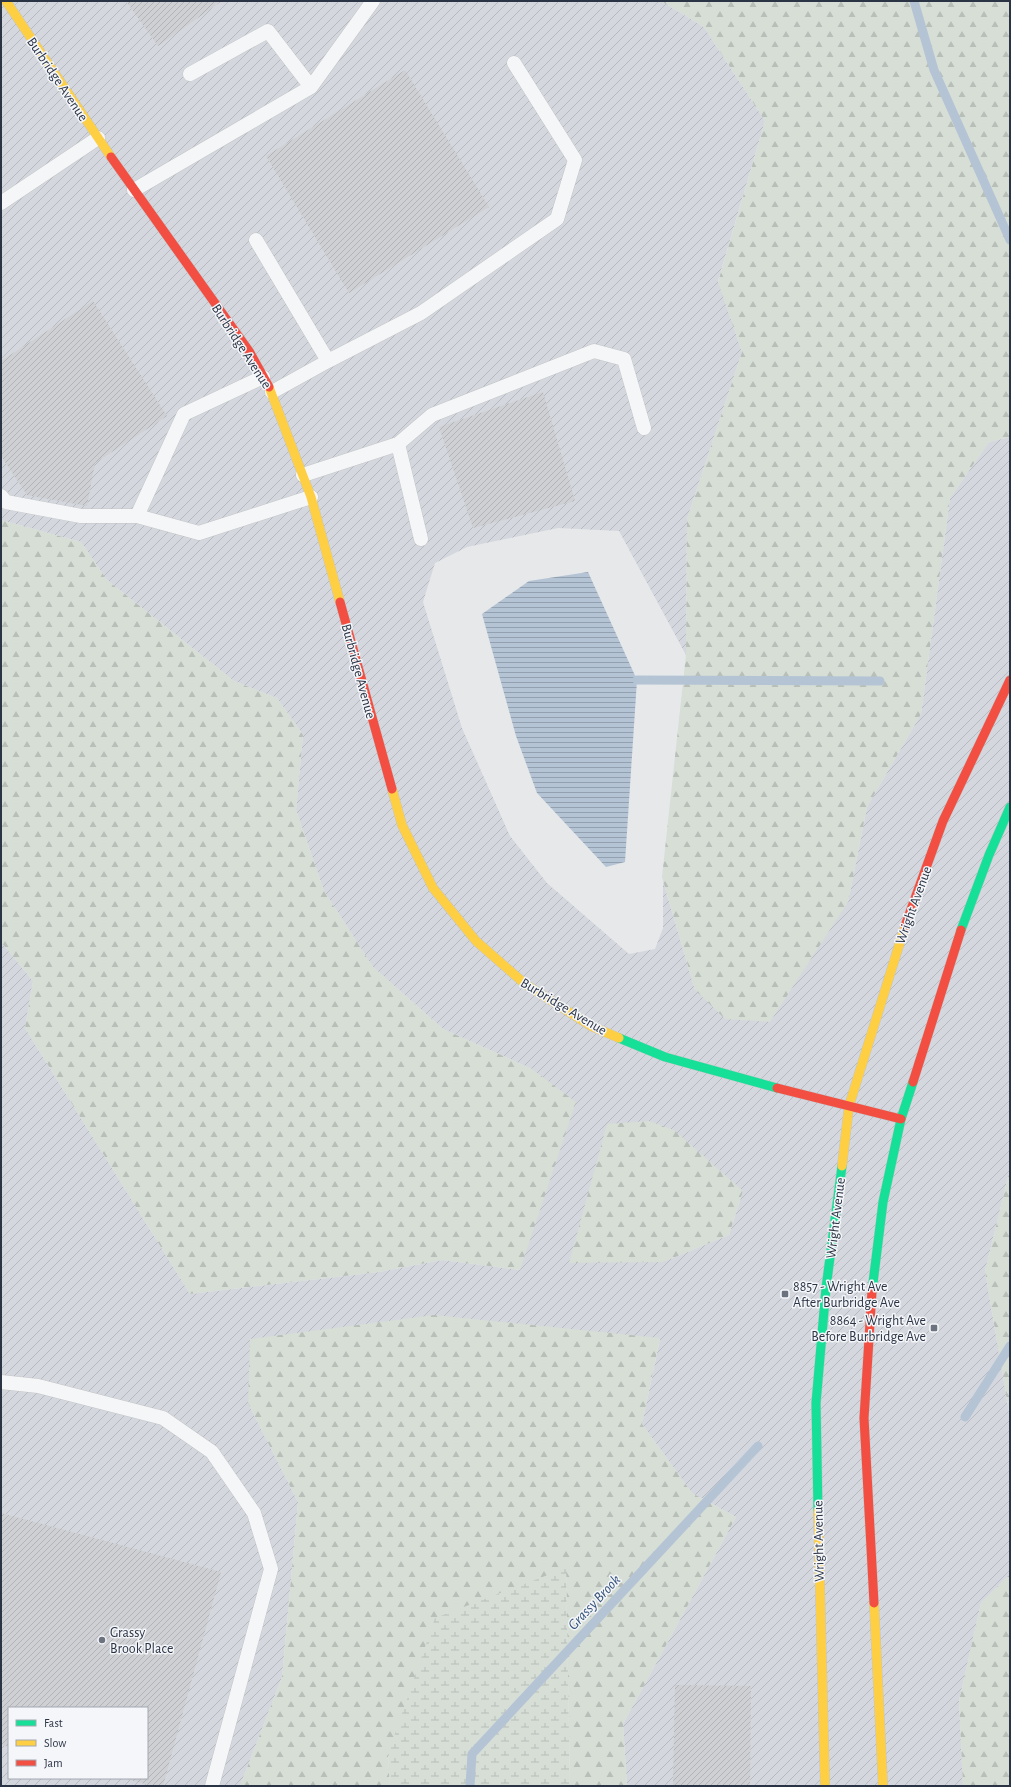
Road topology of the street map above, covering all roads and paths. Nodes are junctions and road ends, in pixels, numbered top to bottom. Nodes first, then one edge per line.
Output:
1 (6, 1) edge
2 (372, 1) edge
3 (514, 63) dead end
4 (190, 74) dead end
5 (311, 87) junction
6 (98, 138) junction
7 (134, 190) junction
8 (1, 203) edge
9 (256, 240) dead end
10 (328, 361) junction
11 (263, 377) junction
12 (272, 392) junction
13 (644, 428) dead end
14 (398, 444) junction
15 (303, 475) junction
16 (1, 496) edge
17 (311, 497) junction
18 (137, 516) junction
19 (421, 540) dead end
20 (1010, 680) edge
21 (1010, 807) edge
22 (849, 1106) junction
23 (901, 1119) junction
24 (1, 1382) edge
25 (212, 1786) edge
26 (825, 1786) edge
27 (883, 1786) edge

1 - 6 main road, Burbridge Avenue
2 - 5 lane
3 - 10 lane
4 - 5 lane
5 - 7 lane
6 - 7 main road, Burbridge Avenue
6 - 8 lane
7 - 11 main road, Burbridge Avenue
9 - 10 lane
10 - 12 lane
11 - 12 main road, Burbridge Avenue
11 - 18 lane
12 - 15 main road, Burbridge Avenue
13 - 14 lane
14 - 15 lane
14 - 19 lane
15 - 17 main road, Burbridge Avenue
16 - 18 lane
17 - 18 lane
17 - 22 main road, Burbridge Avenue
20 - 22 main road, Wright Avenue
21 - 23 main road
22 - 23 main road, Burbridge Avenue
22 - 26 main road, Wright Avenue
23 - 27 main road
24 - 25 lane

